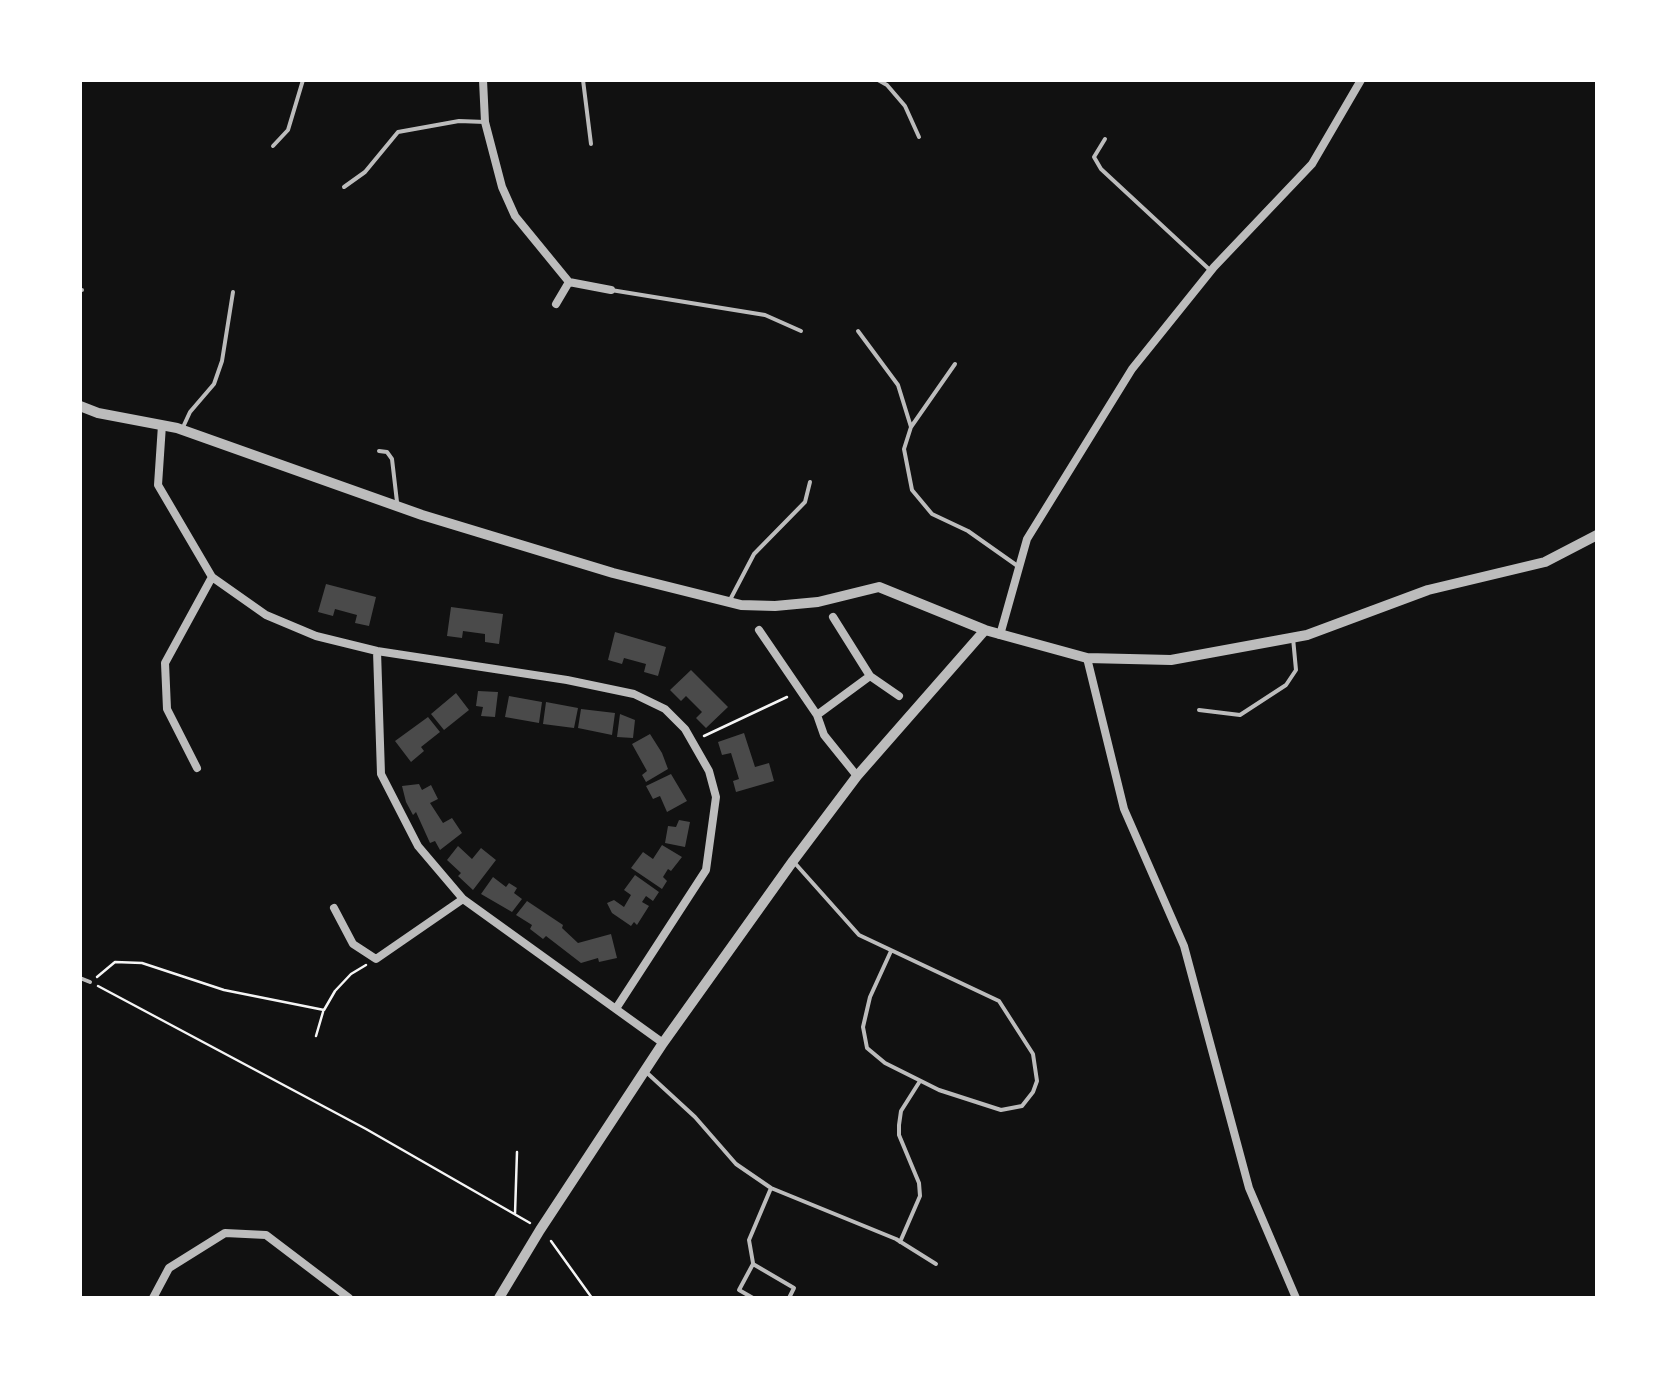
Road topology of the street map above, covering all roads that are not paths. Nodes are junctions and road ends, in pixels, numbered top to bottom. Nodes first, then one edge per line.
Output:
1 (302, 80) edge
2 (483, 80) edge
3 (583, 80) edge
4 (878, 80) edge
5 (1360, 80) edge
6 (485, 122) junction
7 (919, 136) dead end
8 (1105, 139) dead end
9 (591, 144) dead end
10 (273, 146) dead end
11 (344, 186) dead end
12 (1212, 271) junction
13 (568, 282) junction
14 (612, 290) joint
15 (233, 292) dead end
16 (556, 304) dead end
17 (858, 330) dead end
18 (801, 331) dead end
19 (955, 364) dead end
20 (80, 406) edge
21 (162, 425) junction
22 (910, 427) junction
23 (182, 430) junction
24 (379, 451) dead end
25 (810, 482) dead end
26 (396, 506) junction
27 (1597, 536) edge
28 (1019, 567) junction
29 (212, 577) junction
30 (728, 602) junction
31 (833, 618) dead end
32 (759, 630) dead end
33 (984, 630) junction
34 (1000, 635) junction
35 (1294, 638) junction
36 (377, 651) junction
37 (1087, 658) junction
38 (870, 676) junction
39 (899, 696) dead end
40 (1199, 710) dead end
41 (817, 715) junction
42 (197, 768) dead end
43 (857, 776) junction
44 (793, 861) junction
45 (463, 899) junction
46 (334, 908) dead end
47 (891, 951) junction
48 (80, 978) edge
49 (90, 982) road end
50 (617, 1007) junction
51 (664, 1043) junction
52 (645, 1071) junction
53 (920, 1081) junction
54 (770, 1188) junction
55 (900, 1242) junction
56 (753, 1264) junction
57 (936, 1264) dead end
58 (153, 1298) edge
59 (349, 1298) edge
60 (499, 1298) edge
61 (753, 1298) edge
62 (788, 1298) edge
63 (1296, 1298) edge

1 - 10 lane
2 - 6 street
3 - 9 lane
4 - 7 lane
5 - 12 street
6 - 11 lane
6 - 13 street
8 - 12 lane
12 - 28 street
13 - 14 street
13 - 16 street
14 - 18 lane
15 - 23 lane
17 - 22 lane
19 - 22 lane
20 - 21 street
21 - 23 street
21 - 29 street
22 - 28 lane
23 - 26 street
24 - 26 lane
25 - 30 lane
26 - 30 street
27 - 35 street
28 - 34 street
29 - 36 street
29 - 42 street
30 - 33 street
31 - 38 street
32 - 41 street
33 - 34 street
33 - 43 street
34 - 37 street
35 - 37 street
35 - 40 lane
36 - 45 street
36 - 50 street
37 - 63 street
38 - 39 street
38 - 41 street
41 - 43 street
43 - 44 street
44 - 47 lane
44 - 51 street
45 - 46 street
45 - 50 street
47 - 53 lane
47 - 53 lane
48 - 49 lane
50 - 51 street
51 - 52 street
52 - 54 lane
52 - 60 street
53 - 55 lane
54 - 55 lane
54 - 56 lane
55 - 57 lane
56 - 61 lane
56 - 62 lane
58 - 59 street

